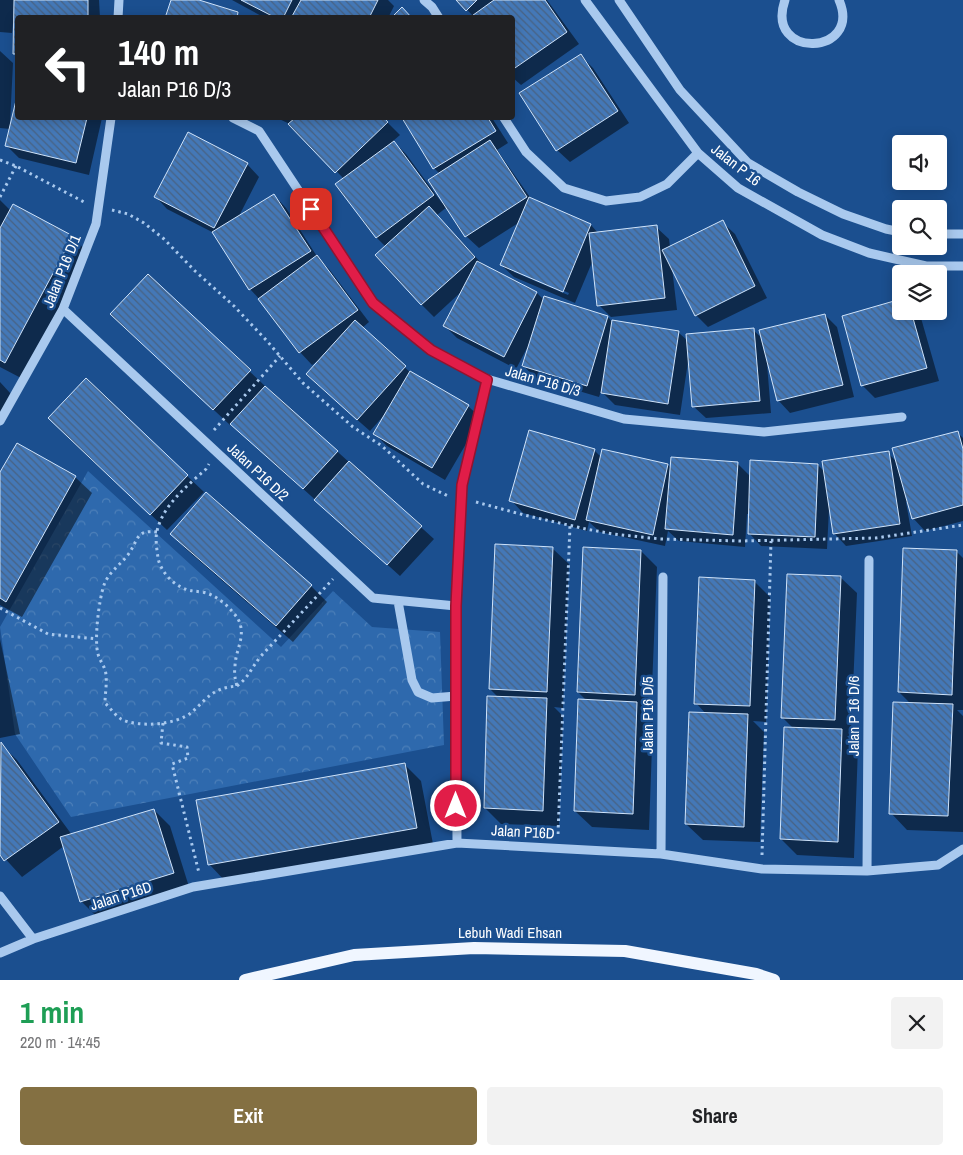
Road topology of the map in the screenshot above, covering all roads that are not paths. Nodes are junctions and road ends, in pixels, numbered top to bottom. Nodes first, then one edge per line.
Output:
1 (119, 0) edge
2 (424, 0) edge
3 (584, 0) edge
4 (619, 0) edge
5 (786, 0) edge
6 (839, 0) edge
7 (118, 15) edge
8 (437, 15) edge
9 (111, 120) edge
10 (237, 120) edge
11 (505, 120) edge
12 (698, 153) junction
13 (892, 230) edge
14 (947, 234) edge
15 (963, 234) edge
16 (962, 267) edge
17 (63, 310) junction
18 (487, 380) junction
19 (902, 417) dead end
20 (0, 421) edge
21 (868, 560) dead end
22 (663, 577) dead end
23 (398, 601) junction
24 (456, 606) junction
25 (456, 696) junction
26 (457, 843) junction
27 (963, 849) edge
28 (661, 854) junction
29 (867, 872) junction
30 (0, 896) edge
31 (33, 939) junction
32 (0, 953) edge
33 (245, 980) edge
34 (774, 980) edge

1 - 7 street
2 - 8 street
3 - 12 street, Jalan P 16
4 - 13 street, Jalan P 16
5 - 6 street
9 - 17 street, Jalan P16 D/1
10 - 18 street, Jalan P16 D/3
11 - 12 street
12 - 16 street, Jalan P 16
14 - 15 street
17 - 20 street, Jalan P16 D/1
17 - 23 street, Jalan P16 D/2
18 - 19 street, Jalan P16 D/3
18 - 24 street
21 - 29 street, Jalan P 16 D/6
22 - 28 street, Jalan P16 D/5
23 - 24 street, Jalan P16 D/2
23 - 25 street
24 - 25 street
25 - 26 street
26 - 28 street, Jalan P16D
26 - 31 street, Jalan P16D
27 - 29 street, Jalan P16D
28 - 29 street, Jalan P16D
30 - 31 street
31 - 32 street, Jalan P16D
33 - 34 main road, Lebuh Wadi Ehsan

